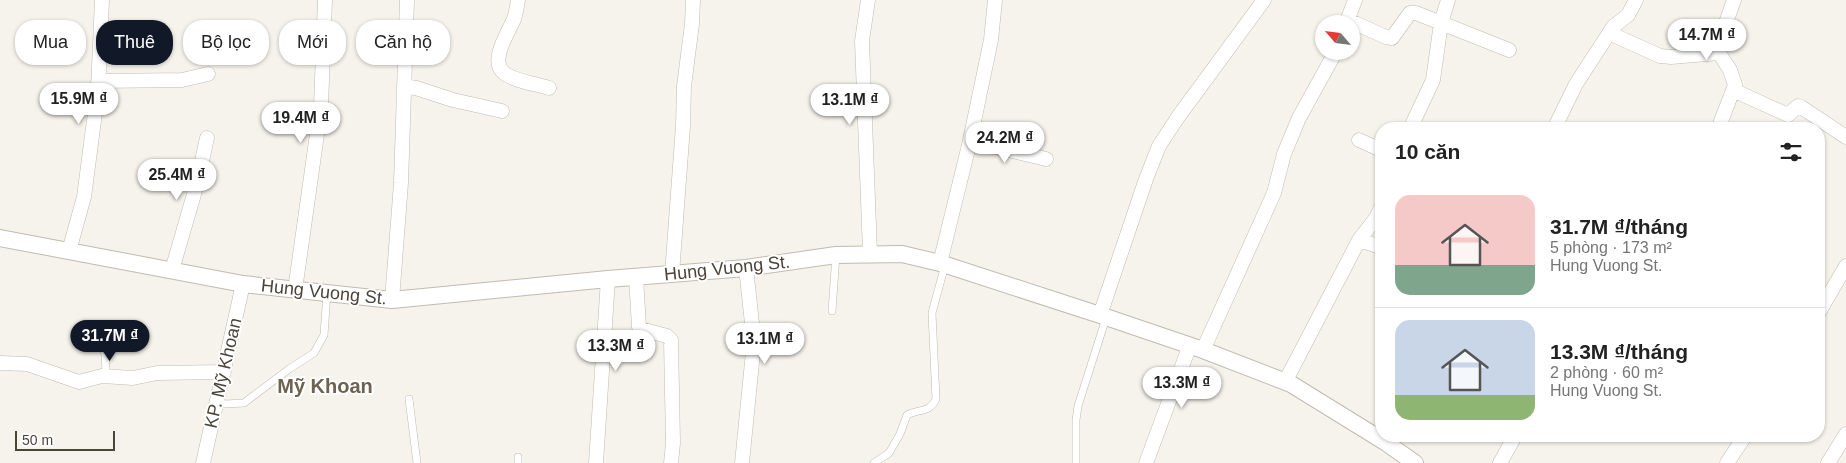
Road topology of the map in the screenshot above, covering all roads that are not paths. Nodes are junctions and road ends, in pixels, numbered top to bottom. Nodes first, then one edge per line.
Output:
1 (102, 0) edge
2 (325, 0) edge
3 (407, 0) edge
4 (518, 0) edge
5 (693, 0) edge
6 (868, 0) edge
7 (995, 0) edge
8 (1264, 0) edge
9 (1355, 0) edge
10 (1448, 0) edge
11 (1636, 0) edge
12 (1734, 0) edge
13 (1350, 15) edge
14 (1441, 23) junction
15 (1360, 27) edge
16 (1609, 33) junction
17 (1508, 50) dead end
18 (1719, 53) junction
19 (1331, 60) edge
20 (208, 74) dead end
21 (98, 81) junction
22 (404, 86) junction
23 (549, 88) dead end
24 (1734, 90) junction
25 (502, 110) dead end
26 (1413, 122) edge
27 (1557, 122) edge
28 (1721, 122) edge
29 (1824, 122) edge
30 (1825, 123) edge
31 (1846, 137) edge
32 (207, 138) dead end
33 (1359, 140) dead end
34 (969, 145) junction
35 (1375, 147) edge
36 (1046, 159) dead end
37 (1375, 219) edge
38 (0, 238) edge
39 (1359, 240) junction
40 (1375, 245) edge
41 (69, 251) junction
42 (870, 253) junction
43 (836, 255) junction
44 (942, 264) junction
45 (1846, 266) edge
46 (746, 268) junction
47 (172, 270) junction
48 (672, 274) junction
49 (636, 277) junction
50 (608, 279) junction
51 (243, 284) junction
52 (296, 290) junction
53 (327, 293) junction
54 (392, 300) junction
55 (1825, 302) edge
56 (832, 310) dead end
57 (1103, 316) junction
58 (92, 333) dead end
59 (1197, 348) junction
60 (0, 362) edge
61 (224, 372) junction
62 (106, 376) junction
63 (1285, 382) junction
64 (410, 399) dead end
65 (217, 402) junction
66 (1375, 432) edge
67 (1846, 434) edge
68 (1390, 442) edge
69 (1512, 442) edge
70 (1741, 442) edge
71 (1830, 462) edge
72 (203, 463) edge
73 (417, 463) edge
74 (596, 463) edge
75 (671, 463) edge
76 (742, 463) edge
77 (874, 463) edge
78 (1076, 463) edge
79 (1146, 463) edge
80 (1415, 463) edge
81 (1500, 463) edge
82 (1727, 463) edge

1 - 21 street
2 - 52 street
3 - 22 street
4 - 23 street
5 - 48 street
6 - 42 street
7 - 34 street
8 - 57 street
9 - 13 street
10 - 14 street
11 - 16 street
12 - 18 street
14 - 15 street
14 - 17 street
14 - 26 street
16 - 18 street
16 - 27 street
18 - 24 street
19 - 59 street
20 - 21 street
21 - 41 street
22 - 25 street
22 - 54 street
24 - 28 street
24 - 29 street
30 - 31 street
32 - 47 street
33 - 35 street
34 - 36 street
34 - 44 street
37 - 39 street
38 - 41 street, Hung Vuong St.
39 - 40 street
39 - 63 street
41 - 47 street, Hung Vuong St.
42 - 43 street, Hung Vuong St.
42 - 44 street, Hung Vuong St.
43 - 46 street, Hung Vuong St.
43 - 56 lane
44 - 57 street, Hung Vuong St.
44 - 77 lane
45 - 55 street
46 - 48 street, Hung Vuong St.
46 - 76 street
47 - 51 street, Hung Vuong St.
48 - 49 street, Hung Vuong St.
49 - 50 street, Hung Vuong St.
49 - 75 street
50 - 54 street, Hung Vuong St.
50 - 74 street
51 - 52 street, Hung Vuong St.
51 - 61 street, KP. Mỹ Khoan
52 - 53 street, Hung Vuong St.
53 - 54 street, Hung Vuong St.
53 - 65 lane
57 - 59 street, Hung Vuong St.
57 - 78 lane
58 - 62 lane
59 - 63 street, Hung Vuong St.
59 - 79 street
60 - 62 street
61 - 62 street
61 - 65 street, KP. Mỹ Khoan
63 - 66 street, Hung Vuong St.
64 - 73 lane
65 - 72 street, KP. Mỹ Khoan
67 - 71 street
68 - 80 street, Hung Vuong St.
69 - 81 street
70 - 82 street

